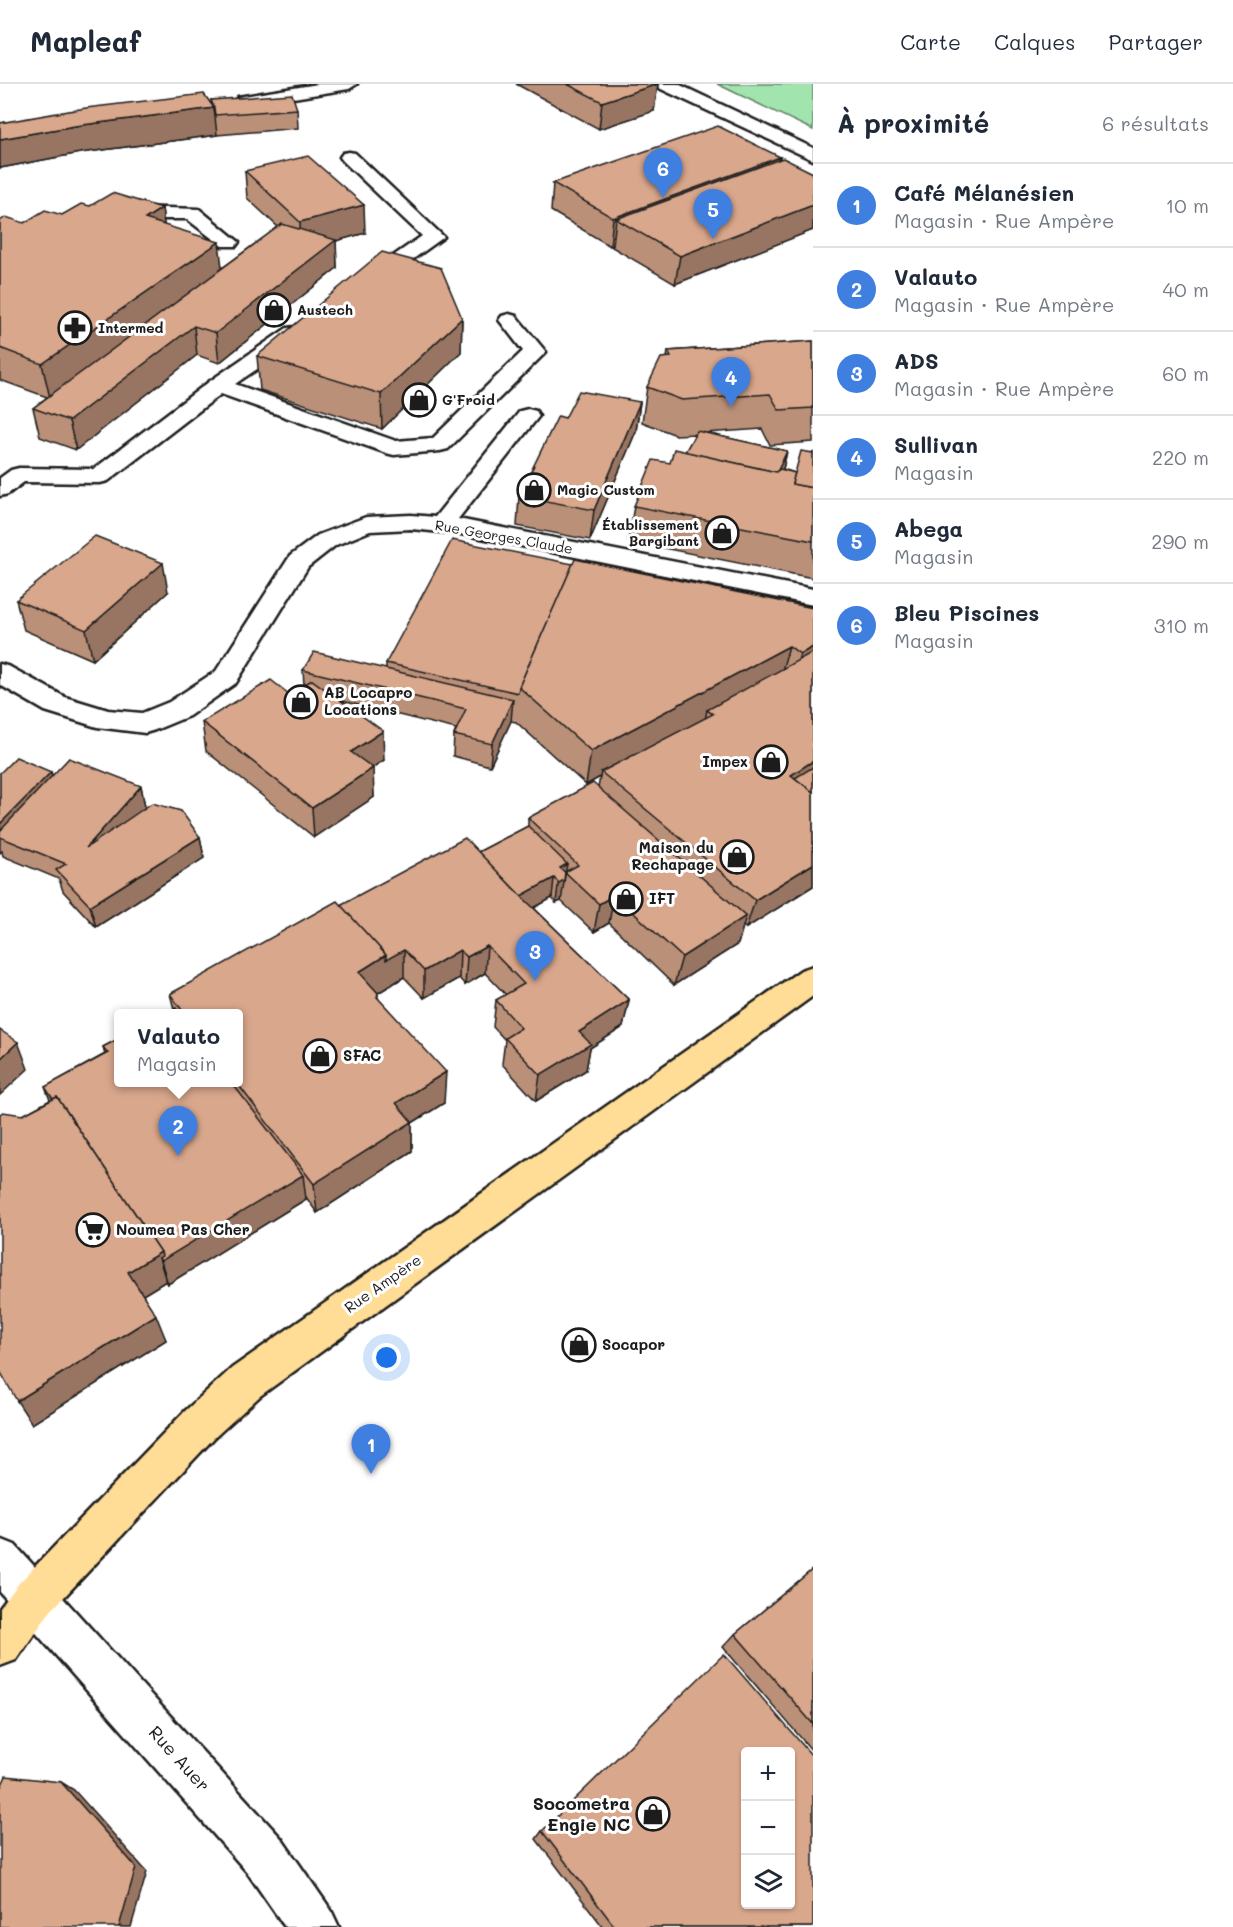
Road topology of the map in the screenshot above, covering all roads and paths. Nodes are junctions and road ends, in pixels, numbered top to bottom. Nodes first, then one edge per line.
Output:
1 (349, 84) edge
2 (665, 84) edge
3 (229, 104) edge
4 (813, 154) edge
5 (349, 156) dead end
6 (99, 221) edge
7 (229, 242) dead end
8 (346, 298) edge
9 (316, 318) edge
10 (509, 320) dead end
11 (218, 386) junction
12 (528, 416) dead end
13 (10, 470) edge
14 (0, 489) edge
15 (441, 525) junction
16 (813, 597) edge
17 (0, 673) edge
18 (813, 979) edge
19 (0, 1560) edge
20 (34, 1598) junction
21 (0, 1644) edge
22 (314, 1927) edge

1 - 3 street
2 - 4 street
5 - 8 street
6 - 7 street
9 - 11 street
10 - 11 street
11 - 13 street
12 - 15 street
13 - 14 street
15 - 16 street, Rue Georges Claude
15 - 17 street, Rue Georges Claude
18 - 20 main road, Rue Ampère
19 - 20 street, Rue Auer
20 - 21 main road, Rue Ampère
20 - 22 street, Rue Auer

